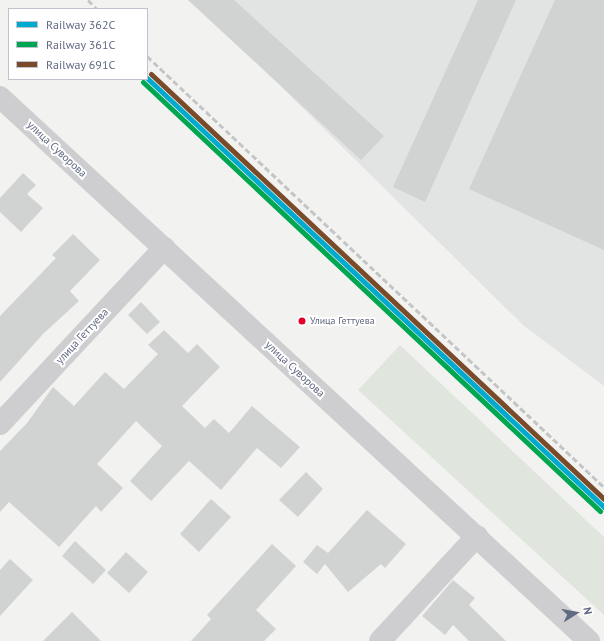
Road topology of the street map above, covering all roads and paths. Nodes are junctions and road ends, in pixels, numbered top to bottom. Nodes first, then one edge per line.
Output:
1 (0, 97) edge
2 (164, 248) junction
3 (0, 424) edge
4 (477, 536) junction
5 (380, 641) edge
6 (589, 641) edge

1 - 2 street, улица Суворова
2 - 3 street, улица Геттуева
2 - 4 street, улица Суворова
4 - 5 street
4 - 6 street, улица Суворова

